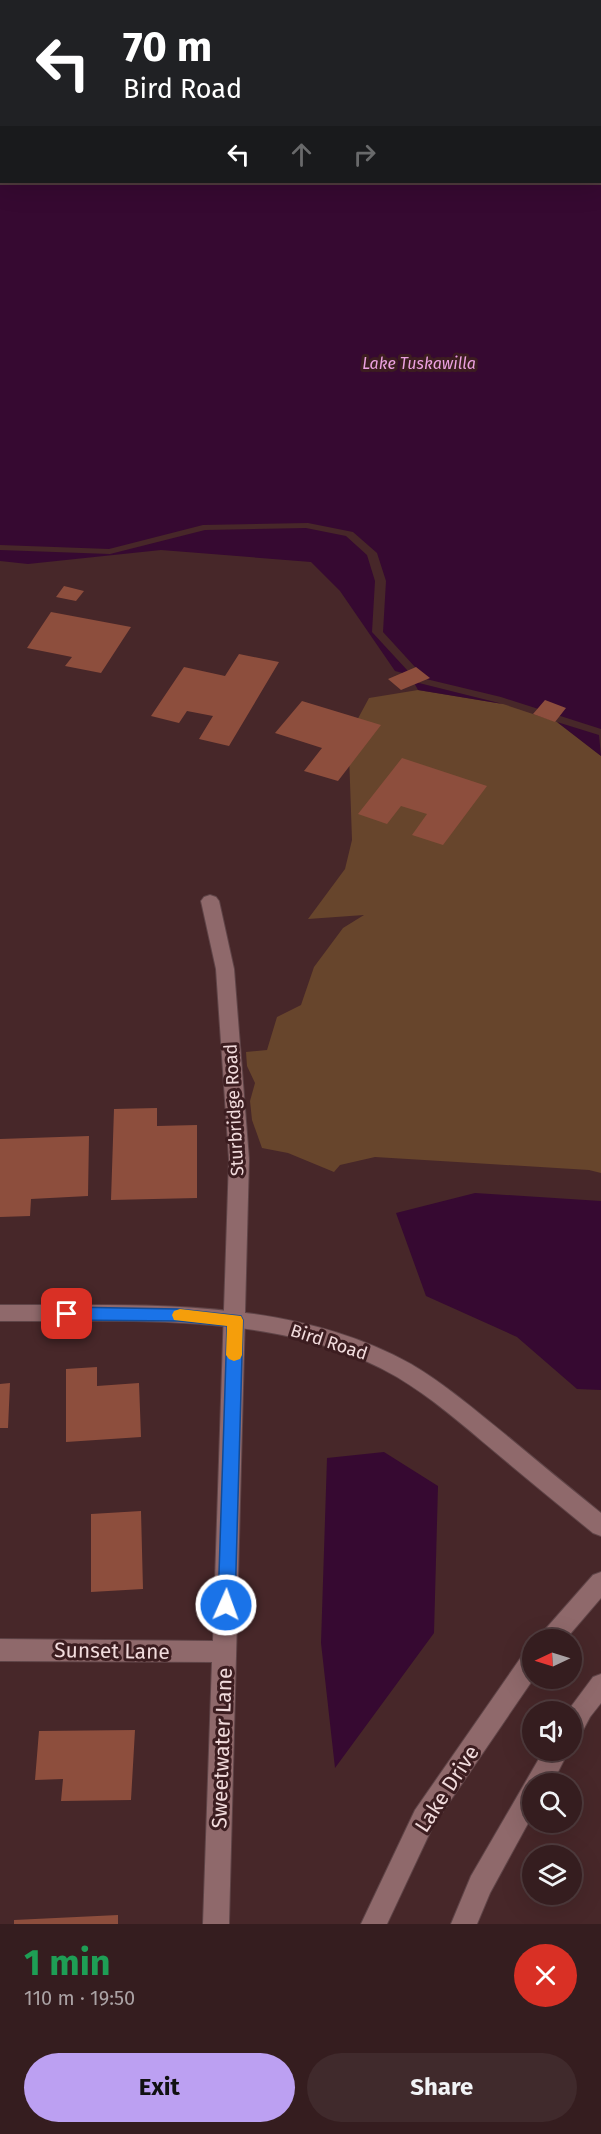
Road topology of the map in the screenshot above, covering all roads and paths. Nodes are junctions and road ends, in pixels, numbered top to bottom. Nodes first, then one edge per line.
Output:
1 (210, 901) dead end
2 (0, 1313) edge
3 (236, 1320) junction
4 (601, 1526) edge
5 (601, 1582) edge
6 (560, 1629) edge
7 (0, 1650) edge
8 (225, 1652) junction
9 (522, 1676) edge
10 (601, 1685) edge
11 (582, 1708) edge
12 (522, 1811) edge
13 (216, 1924) edge
14 (374, 1924) edge
15 (464, 1924) edge

1 - 3 street, Sturbridge Road
2 - 3 street, Bird Road
3 - 4 street, Bird Road
3 - 8 street, Sweetwater Lane
5 - 6 street
7 - 8 street, Sunset Lane
8 - 13 street, Sweetwater Lane
9 - 14 street, Lake Drive
10 - 11 street
12 - 15 street

